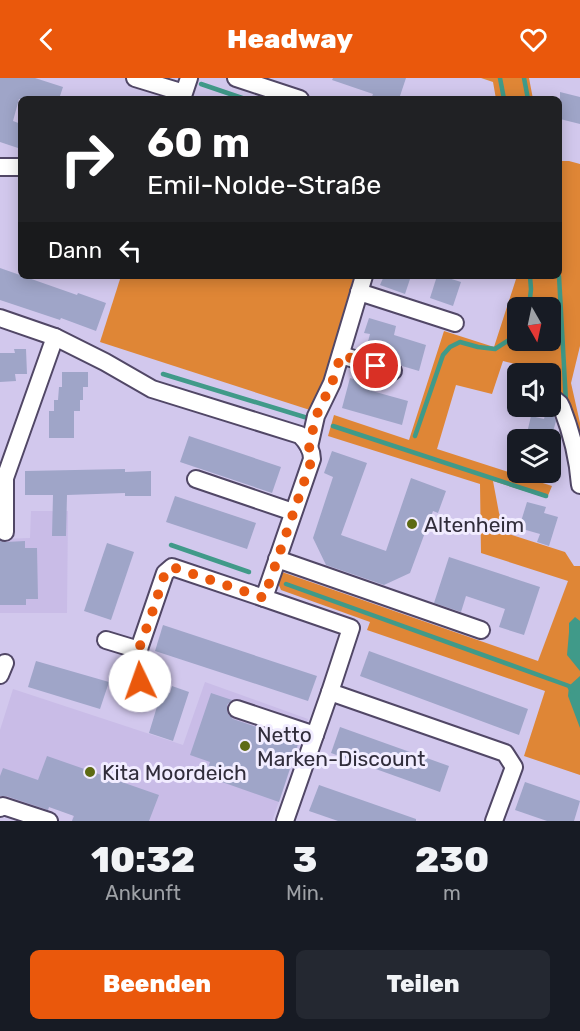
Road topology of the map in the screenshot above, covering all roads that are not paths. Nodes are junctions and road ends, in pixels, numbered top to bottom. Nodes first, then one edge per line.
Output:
1 (236, 78) edge
2 (144, 79) edge
3 (185, 90) edge
4 (291, 96) edge
5 (0, 167) edge
6 (18, 167) edge
7 (362, 284) edge
8 (0, 318) edge
9 (454, 323) dead end
10 (55, 338) junction
11 (341, 355) junction
12 (393, 371) dead end
13 (561, 406) edge
14 (309, 447) junction
15 (196, 479) dead end
16 (580, 485) edge
17 (293, 512) junction
18 (5, 532) dead end
19 (277, 559) junction
20 (264, 598) junction
21 (481, 630) dead end
22 (106, 640) dead end
23 (139, 650) junction
24 (140, 681) dead end
25 (330, 692) junction
26 (237, 709) dead end
27 (315, 735) junction
28 (0, 808) edge
29 (497, 820) edge
30 (49, 821) edge
31 (285, 821) edge

1 - 4 street
2 - 3 street
5 - 6 street
7 - 9 street
7 - 11 street
8 - 10 street
10 - 14 street
10 - 18 street
11 - 12 street
11 - 14 street
13 - 16 street
14 - 17 street
15 - 17 street
17 - 19 street
19 - 20 street
19 - 21 street
20 - 23 street
20 - 25 street
22 - 23 street
23 - 24 street
25 - 27 street
25 - 29 street
26 - 27 street
27 - 31 street
28 - 30 street

